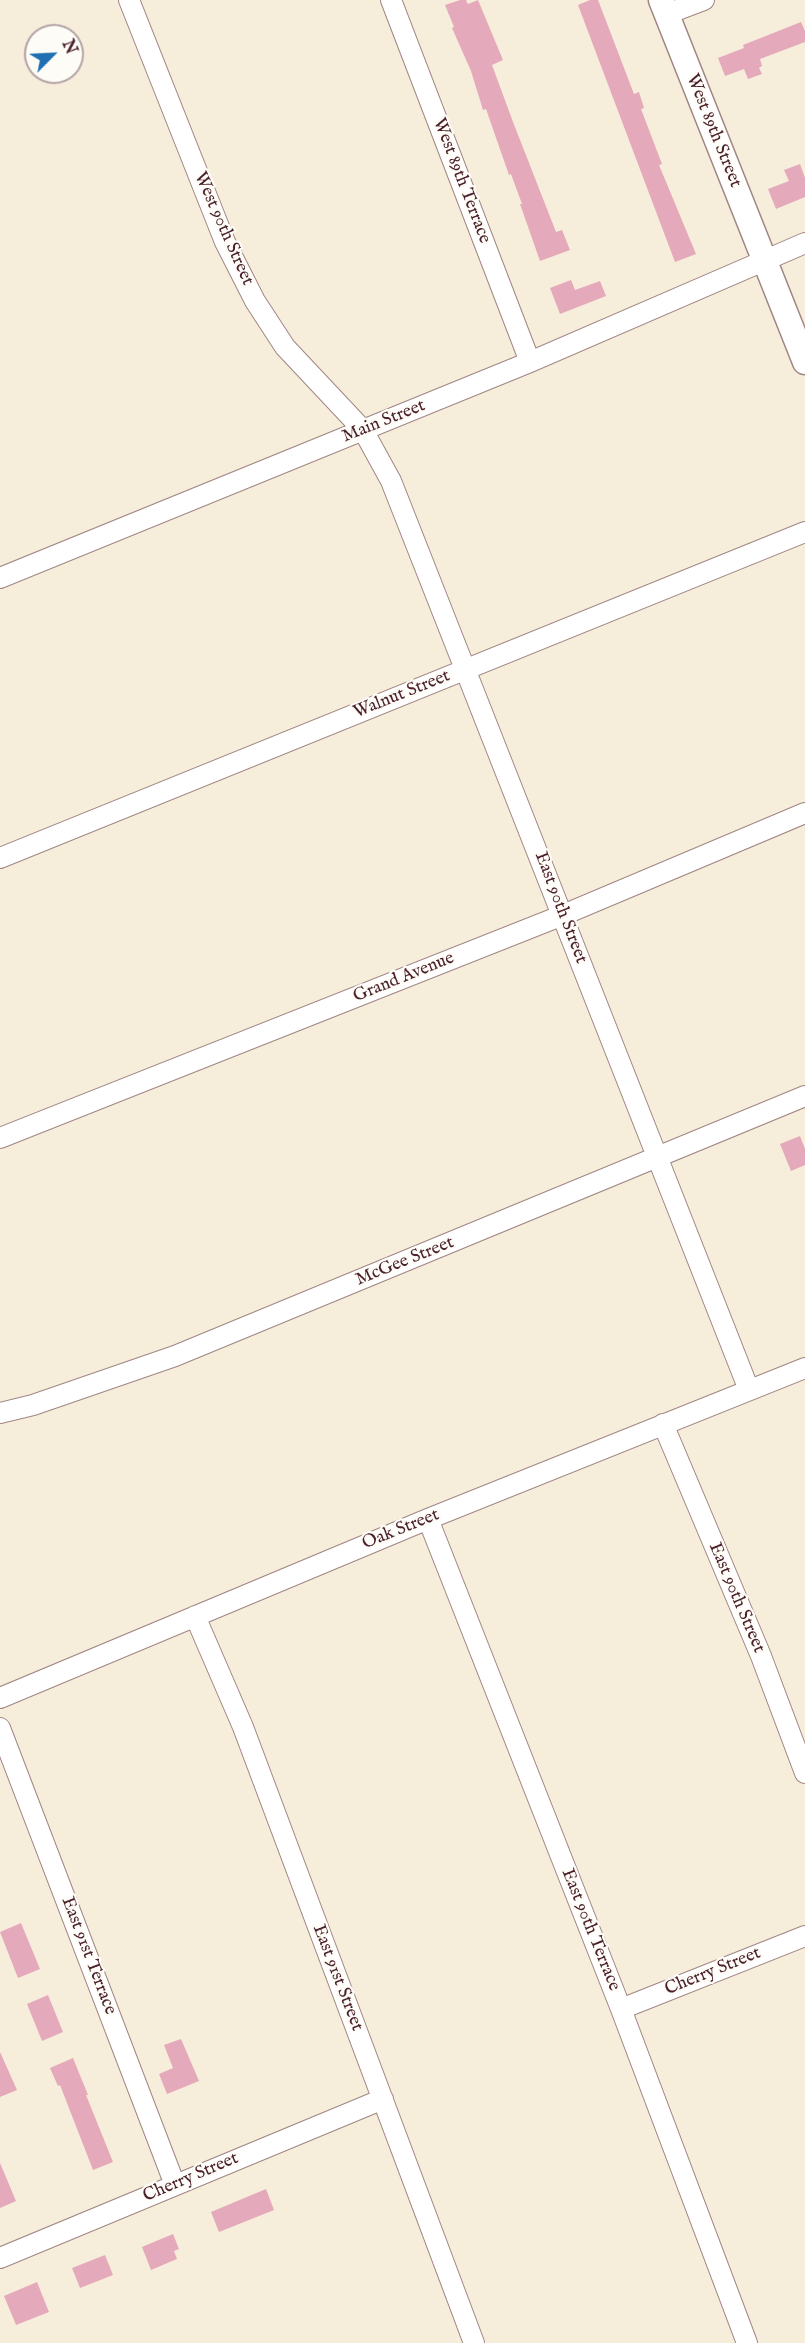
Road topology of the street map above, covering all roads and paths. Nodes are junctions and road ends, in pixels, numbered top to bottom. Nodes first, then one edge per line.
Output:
1 (129, 0) edge
2 (391, 0) edge
3 (704, 0) edge
4 (664, 7) edge
5 (805, 243) edge
6 (765, 261) junction
7 (530, 362) junction
8 (805, 362) edge
9 (363, 430) junction
10 (805, 532) edge
11 (0, 578) edge
12 (466, 669) junction
13 (805, 813) edge
14 (0, 858) edge
15 (563, 915) junction
16 (805, 1096) edge
17 (0, 1138) edge
18 (658, 1158) junction
19 (805, 1368) edge
20 (749, 1390) junction
21 (0, 1413) edge
22 (663, 1424) junction
23 (428, 1519) junction
24 (195, 1616) junction
25 (0, 1698) edge
26 (0, 1728) edge
27 (805, 1773) edge
28 (805, 1936) edge
29 (621, 2009) junction
30 (383, 2099) junction
31 (175, 2185) junction
32 (0, 2258) edge
33 (474, 2343) edge
34 (747, 2343) edge

1 - 9 street, West 90th Street
2 - 7 street, West 89th Terrace
3 - 4 street
4 - 6 street, West 89th Street
5 - 6 street, Main Street
6 - 7 street, Main Street
6 - 8 street, West 89th Street
7 - 9 street, Main Street
9 - 11 street, Main Street
9 - 12 street, East 90th Street
10 - 12 street, Walnut Street
12 - 14 street, Walnut Street
12 - 15 street, East 90th Street
13 - 15 street, Grand Avenue
15 - 17 street, Grand Avenue
15 - 18 street, East 90th Street
16 - 18 street, McGee Street
18 - 20 street, East 90th Street
18 - 21 street, McGee Street
19 - 20 street, Oak Street
20 - 22 street, Oak Street
22 - 23 street, Oak Street
22 - 27 street, East 90th Street
23 - 24 street, Oak Street
23 - 29 street, East 90th Terrace
24 - 25 street, Oak Street
24 - 30 street, East 91st Street
26 - 31 street, East 91st Terrace
28 - 29 street, Cherry Street
29 - 34 street, East 90th Terrace
30 - 31 street, Cherry Street
30 - 33 street, East 91st Street
31 - 32 street, Cherry Street

